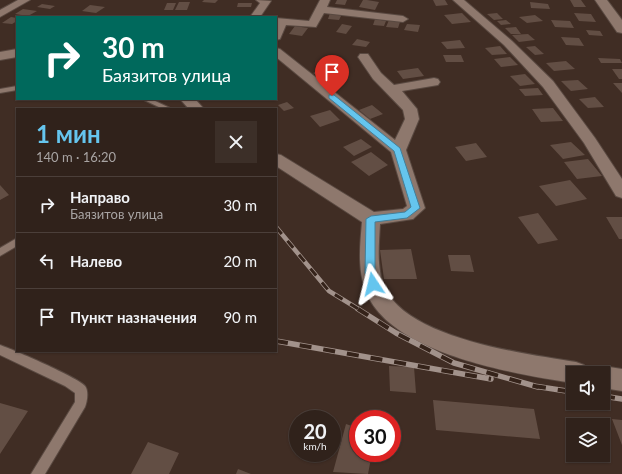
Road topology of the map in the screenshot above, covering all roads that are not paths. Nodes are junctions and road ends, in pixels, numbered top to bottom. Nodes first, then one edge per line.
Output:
1 (25, 0) edge
2 (260, 0) edge
3 (458, 0) edge
4 (601, 0) edge
5 (323, 5) edge
6 (0, 14) edge
7 (256, 16) edge
8 (403, 19) dead end
9 (279, 21) edge
10 (622, 29) edge
11 (277, 32) edge
12 (16, 53) edge
13 (277, 54) edge
14 (0, 56) edge
15 (364, 57) dead end
16 (434, 82) dead end
17 (16, 88) edge
18 (0, 91) edge
19 (395, 93) junction
20 (147, 100) edge
21 (189, 100) edge
22 (167, 108) edge
23 (196, 108) edge
24 (398, 150) junction
25 (277, 160) edge
26 (622, 192) edge
27 (371, 219) junction
28 (16, 243) edge
29 (0, 252) edge
30 (0, 350) edge
31 (566, 371) edge
32 (610, 378) edge
33 (622, 380) edge
34 (38, 474) edge

1 - 6 street
2 - 7 street
3 - 26 street
4 - 10 street
5 - 8 street
5 - 9 street
9 - 11 street
12 - 14 street
13 - 24 street
15 - 19 street
16 - 19 street
17 - 18 lane
19 - 24 street
20 - 22 lane
21 - 23 street
24 - 27 street
25 - 27 street
27 - 31 street
28 - 29 lane
30 - 34 lane
32 - 33 street

